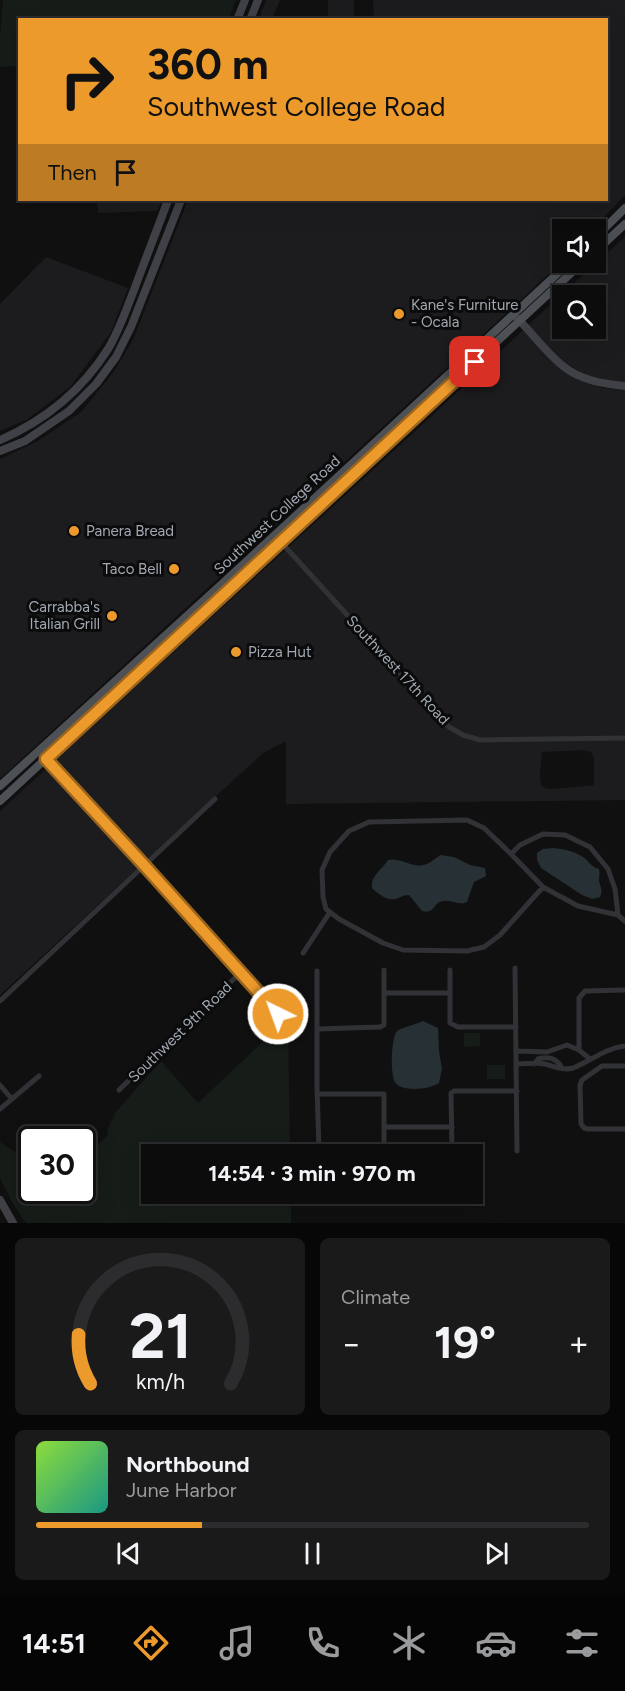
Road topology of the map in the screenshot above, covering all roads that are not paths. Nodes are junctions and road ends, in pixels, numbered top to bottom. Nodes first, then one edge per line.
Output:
1 (244, 0) edge
2 (258, 0) edge
3 (238, 18) edge
4 (251, 18) edge
5 (168, 201) edge
6 (181, 201) edge
7 (625, 208) edge
8 (625, 224) edge
9 (606, 227) edge
10 (606, 242) edge
11 (560, 273) edge
12 (570, 273) edge
13 (517, 318) junction
14 (625, 386) edge
15 (0, 440) edge
16 (0, 451) edge
17 (278, 538) junction
18 (625, 738) edge
19 (46, 759) junction
20 (0, 786) edge
21 (215, 799) dead end
22 (0, 801) edge
23 (511, 854) junction
24 (144, 865) junction
25 (543, 887) junction
26 (330, 912) junction
27 (622, 917) edge
28 (303, 953) dead end
29 (515, 968) dead end
30 (384, 970) dead end
31 (450, 970) dead end
32 (318, 971) dead end
33 (240, 973) junction
34 (625, 990) edge
35 (384, 993) junction
36 (450, 993) junction
37 (0, 1000) edge
38 (278, 1014) dead end
39 (516, 1027) junction
40 (318, 1029) junction
41 (625, 1046) edge
42 (579, 1050) junction
43 (517, 1052) junction
44 (597, 1055) junction
45 (590, 1059) junction
46 (517, 1064) junction
47 (602, 1066) junction
48 (625, 1066) edge
49 (39, 1076) dead end
50 (0, 1085) edge
51 (118, 1090) dead end
52 (517, 1091) junction
53 (317, 1094) junction
54 (11, 1098) junction
55 (0, 1109) edge
56 (452, 1126) junction
57 (385, 1127) junction
58 (625, 1129) edge
59 (319, 1144) edge
60 (384, 1144) edge
61 (452, 1144) edge
62 (517, 1150) dead end
63 (0, 1200) edge
64 (13, 1223) edge

1 - 3 main road
2 - 4 main road
5 - 15 main road
6 - 16 main road
7 - 9 main road
8 - 10 main road
11 - 13 main road, Southwest College Road
12 - 13 main road, Southwest College Road
13 - 14 main road
13 - 17 main road, Southwest College Road
17 - 18 street, Southwest 17th Road
17 - 19 main road, Southwest College Road
17 - 20 main road, Southwest College Road
19 - 22 main road, Southwest College Road
19 - 24 street
21 - 24 street
23 - 25 street
23 - 26 street
23 - 27 street
24 - 33 street
24 - 37 street
25 - 26 street
25 - 27 street
26 - 28 street
29 - 39 street
30 - 35 street
31 - 36 street
32 - 40 street
33 - 38 street
33 - 51 street, Southwest 9th Road
34 - 42 street
35 - 36 street
35 - 40 street
36 - 39 street
39 - 43 street
40 - 53 street
41 - 44 street
42 - 43 street
42 - 45 street
43 - 46 street
44 - 45 street
44 - 47 street
45 - 46 street
46 - 52 street
47 - 48 street
47 - 58 street
49 - 54 street
50 - 54 street
52 - 56 street
52 - 62 street
53 - 57 street
53 - 59 street
54 - 55 street
56 - 57 street
56 - 61 street
57 - 60 street
63 - 64 main road

